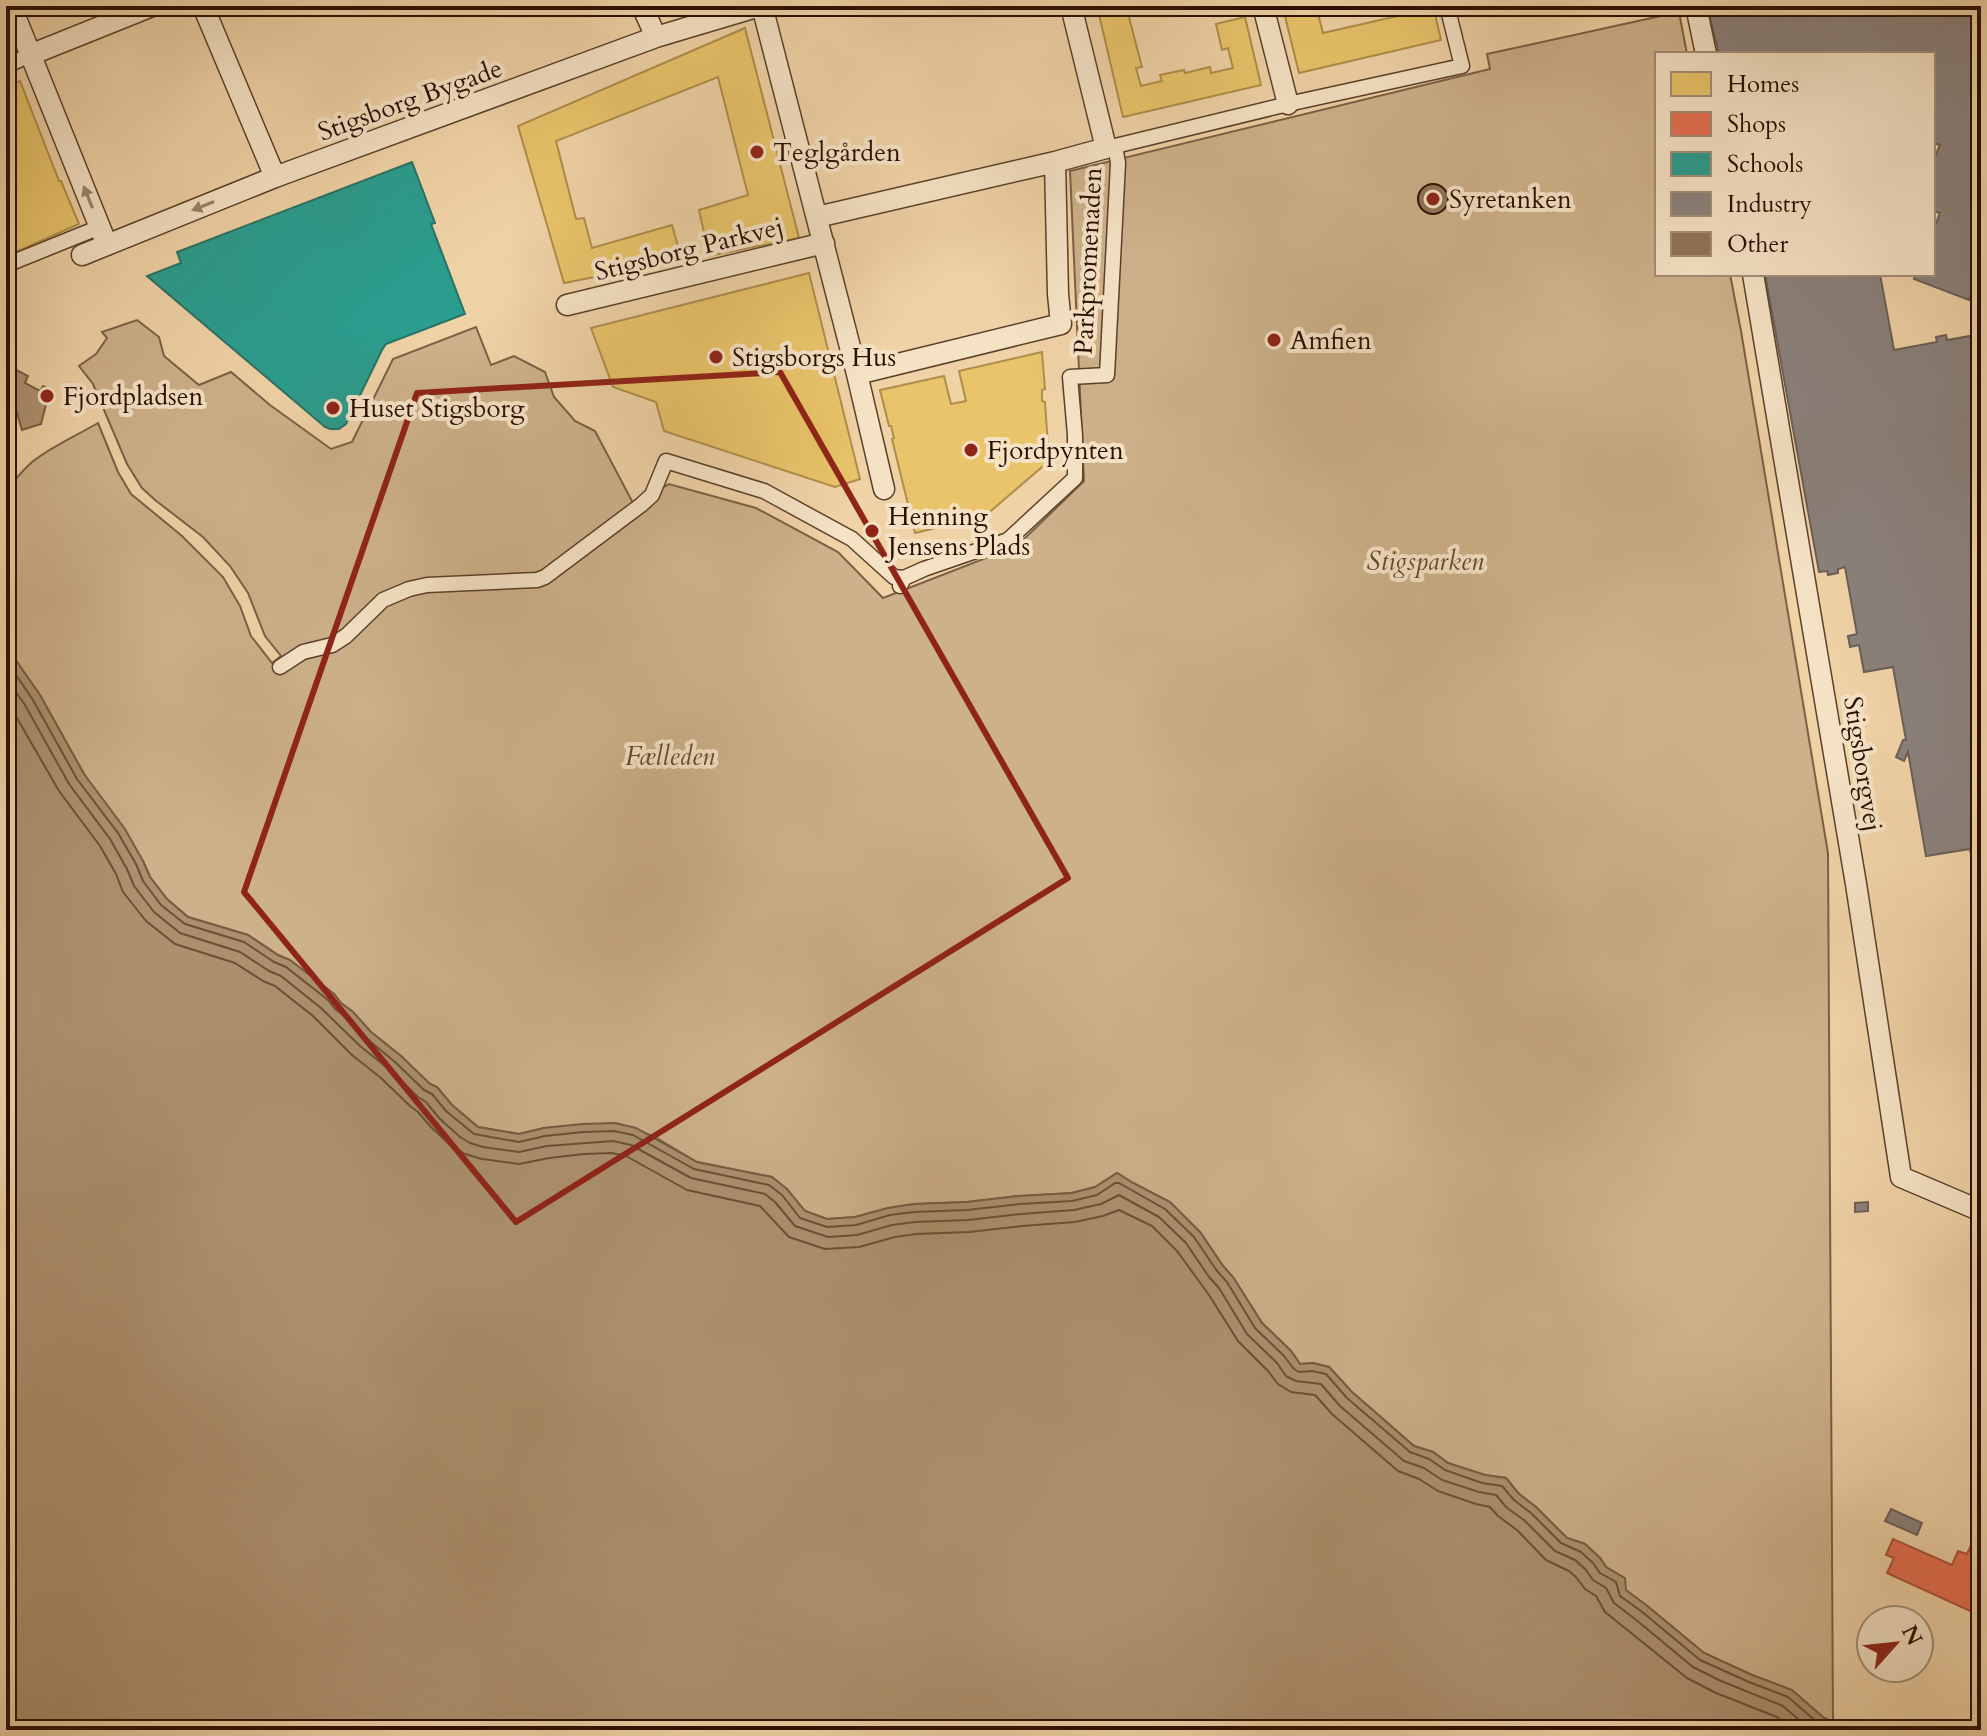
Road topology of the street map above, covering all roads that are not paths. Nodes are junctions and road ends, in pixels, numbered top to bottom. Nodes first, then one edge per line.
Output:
1 (11, 6) edge
2 (152, 6) edge
3 (203, 6) edge
4 (642, 6) edge
5 (761, 6) edge
6 (1071, 6) edge
7 (1263, 6) edge
8 (1447, 6) edge
9 (1696, 6) edge
10 (656, 37) junction
11 (1706, 52) edge
12 (30, 55) junction
13 (6, 66) edge
14 (1288, 104) junction
15 (1111, 147) junction
16 (1055, 162) junction
17 (275, 177) junction
18 (817, 217) junction
19 (103, 236) junction
20 (824, 243) junction
21 (82, 255) dead end
22 (6, 265) edge
23 (1753, 276) edge
24 (567, 305) dead end
25 (857, 374) junction
26 (884, 489) dead end
27 (280, 667) dead end
28 (1981, 1211) edge

1 - 12 street
2 - 12 street
3 - 17 street
4 - 10 street
5 - 10 street, Stigsborg Bygade
5 - 18 street, Stigsborg Parkvej
6 - 15 street
7 - 14 street
8 - 14 street
9 - 11 street
10 - 17 street, Stigsborg Bygade
12 - 13 street
19 -> 12 street
14 - 15 street
15 - 16 street, Stigsborg Parkvej
15 - 27 street, Parkpromenaden
16 - 18 street, Stigsborg Parkvej
16 - 25 street
17 -> 19 street, Stigsborg Bygade
18 - 20 street, Stigsborg Parkvej
19 - 21 street, Stigsborg Bygade
19 - 22 street
20 - 24 street, Stigsborg Parkvej
20 - 25 street, Stigsborg Parkvej
23 - 28 street, Stigsborgvej
25 - 26 street, Stigsborg Parkvej

